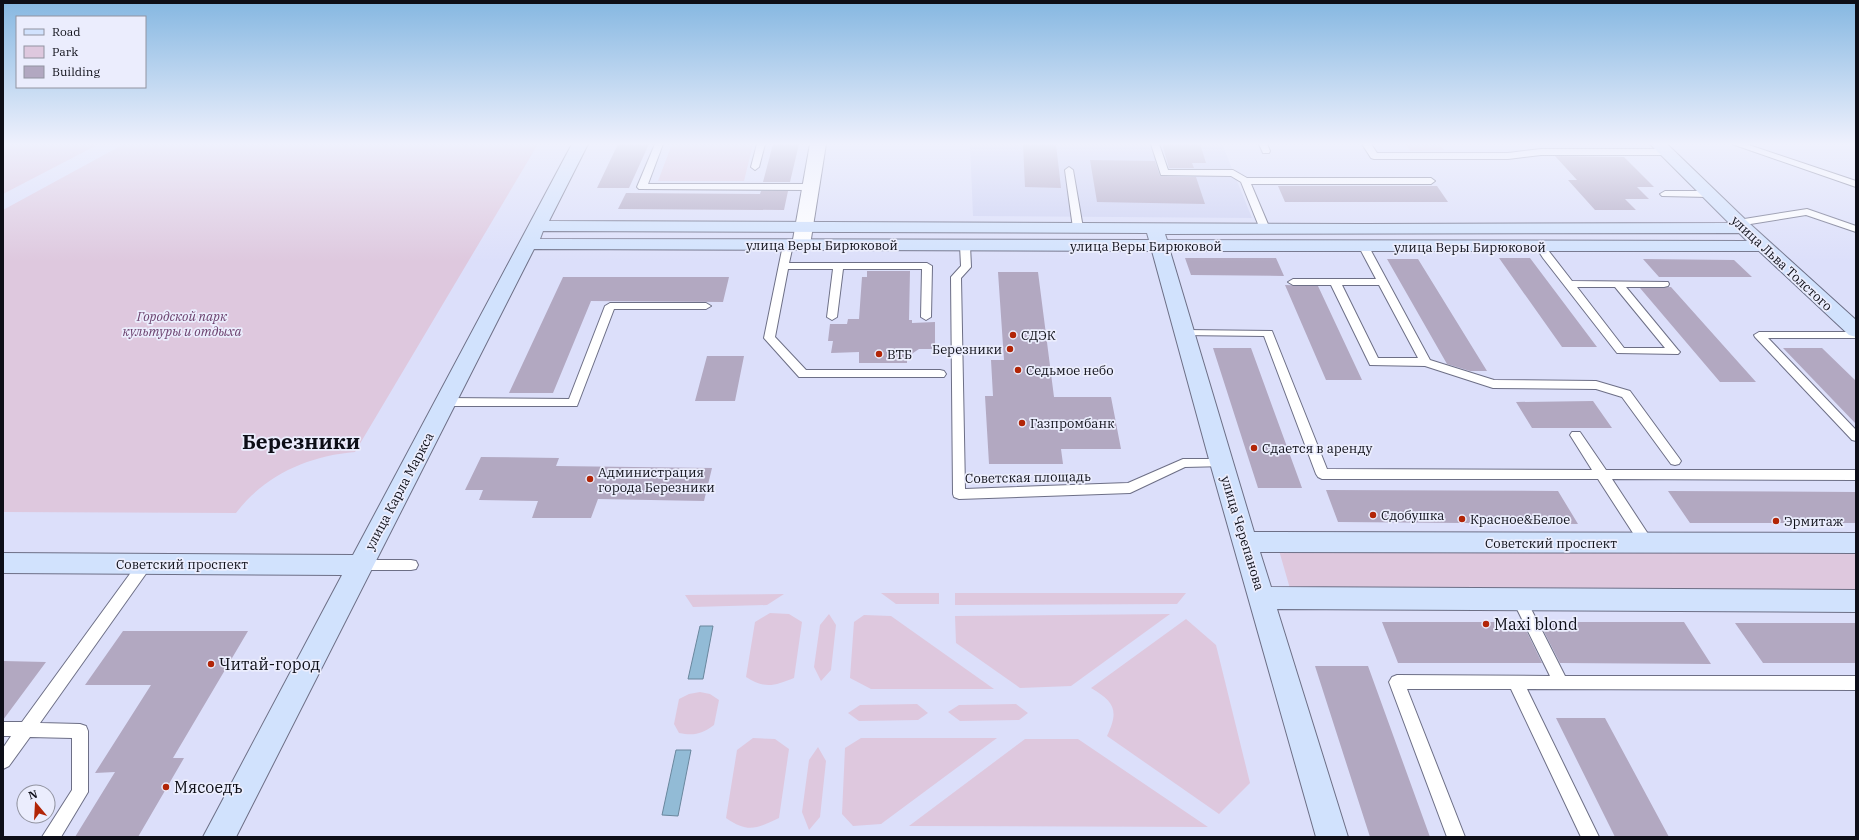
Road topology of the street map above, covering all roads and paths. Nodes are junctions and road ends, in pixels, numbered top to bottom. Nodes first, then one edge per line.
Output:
1 (560, 183) edge
2 (644, 183) edge
3 (811, 183) edge
4 (1071, 183) edge
5 (1246, 183) edge
6 (1697, 183) edge
7 (810, 187) junction
8 (1665, 194) dead end
9 (1709, 194) junction
10 (1741, 226) junction
11 (804, 227) junction
12 (1078, 228) junction
13 (1265, 229) junction
14 (1364, 229) junction
15 (1856, 229) edge
16 (533, 235) junction
17 (1157, 237) junction
18 (794, 245) junction
19 (965, 245) junction
20 (1763, 246) junction
21 (1369, 247) junction
22 (1541, 248) junction
23 (783, 266) junction
24 (838, 266) junction
25 (1293, 282) dead end
26 (1335, 282) junction
27 (1383, 282) junction
28 (1568, 284) junction
29 (1618, 284) junction
30 (1664, 284) dead end
31 (706, 306) dead end
32 (832, 317) dead end
33 (926, 317) dead end
34 (1856, 331) edge
35 (1185, 333) junction
36 (1856, 335) edge
37 (1426, 362) junction
38 (940, 374) dead end
39 (445, 402) junction
40 (1576, 435) dead end
41 (1856, 437) edge
42 (1675, 461) dead end
43 (1221, 462) junction
44 (1602, 474) junction
45 (1856, 475) edge
46 (1246, 542) junction
47 (1647, 543) junction
48 (1856, 543) edge
49 (3, 563) edge
50 (145, 564) junction
51 (360, 565) junction
52 (411, 565) dead end
53 (1262, 598) junction
54 (1519, 600) junction
55 (1856, 601) edge
56 (1516, 683) junction
57 (1561, 683) junction
58 (1856, 683) edge
59 (3, 729) edge
60 (25, 730) junction
61 (3, 761) edge
62 (51, 837) edge
63 (218, 837) edge
64 (1332, 837) edge
65 (1456, 837) edge
66 (1590, 837) edge

1 - 16 street, улица Карла Маркса
2 - 7 lane
3 - 7 street
4 - 12 lane
5 - 13 lane
6 - 9 street, улица Льва Толстого
7 - 11 street
8 - 9 lane
9 - 10 street, улица Льва Толстого
10 - 14 street, улица Веры Бирюковой
10 - 15 lane
10 - 20 street, улица Льва Толстого
11 - 12 street, улица Веры Бирюковой
11 - 16 street, улица Веры Бирюковой
11 - 18 street
12 - 17 street, улица Веры Бирюковой
13 - 14 street, улица Веры Бирюковой
13 - 17 street, улица Веры Бирюковой
14 - 21 street
16 - 18 street, улица Веры Бирюковой
16 - 39 street, улица Карла Маркса
17 - 19 street, улица Веры Бирюковой
17 - 21 street, улица Веры Бирюковой
17 - 35 street, улица Черепанова
18 - 19 street, улица Веры Бирюковой
18 - 23 lane
19 - 43 lane, Советская площадь
20 - 22 street, улица Веры Бирюковой
20 - 34 street, улица Льва Толстого
21 - 22 street, улица Веры Бирюковой
21 - 27 lane
22 - 28 lane
23 - 24 lane
23 - 38 lane
24 - 32 lane
24 - 33 lane
25 - 26 lane
26 - 27 lane
26 - 37 lane
27 - 37 lane
28 - 29 lane
28 - 29 lane
29 - 30 lane
31 - 39 lane
35 - 43 street, улица Черепанова
35 - 44 lane
36 - 41 lane
37 - 42 lane
39 - 51 street, улица Карла Маркса
40 - 44 lane
43 - 46 street, улица Черепанова
44 - 45 lane
44 - 47 lane
46 - 47 street, Советский проспект
46 - 53 street, улица Черепанова
47 - 48 street, Советский проспект
49 - 50 street, Советский проспект
50 - 51 street, Советский проспект
50 - 60 lane
51 - 52 lane
51 - 63 street, улица Карла Маркса
53 - 54 street
53 - 64 street, улица Черепанова
54 - 55 street
54 - 57 lane
56 - 57 lane
56 - 65 lane
56 - 66 lane
57 - 58 lane
59 - 60 lane
60 - 61 lane
60 - 62 lane

